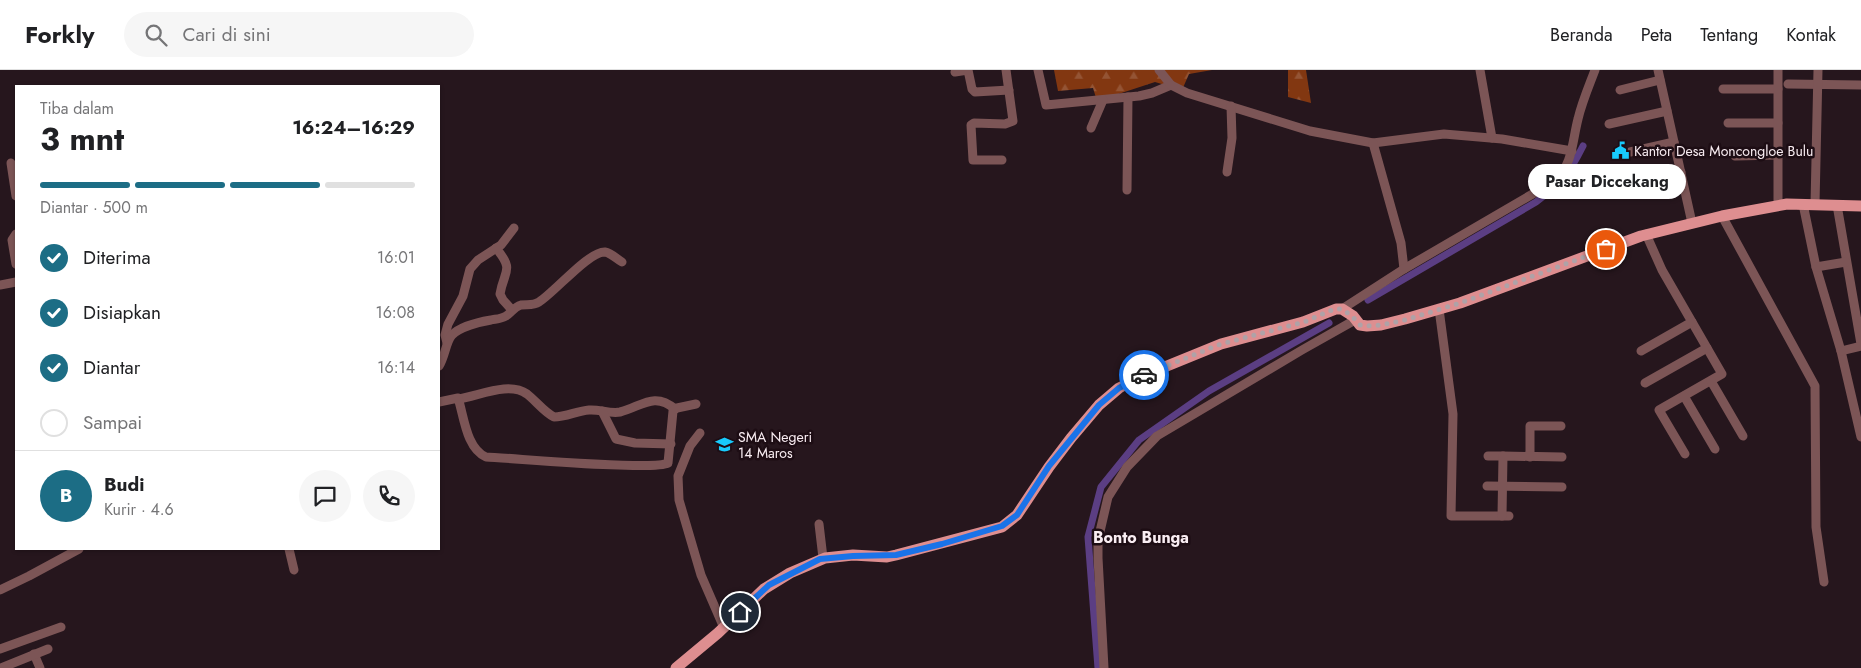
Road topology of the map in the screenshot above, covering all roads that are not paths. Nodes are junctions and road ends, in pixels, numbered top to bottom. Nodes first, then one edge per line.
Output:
1 (1006, 70) edge
2 (1038, 70) edge
3 (1159, 70) edge
4 (1480, 70) edge
5 (1595, 70) edge
6 (1658, 70) edge
7 (1778, 70) edge
8 (1818, 70) edge
9 (955, 72) dead end
10 (1660, 80) junction
11 (1788, 84) dead end
12 (1818, 84) junction
13 (1171, 85) junction
14 (1861, 85) edge
15 (1723, 89) dead end
16 (1778, 89) junction
17 (1009, 90) junction
18 (1620, 90) dead end
19 (1128, 97) junction
20 (1103, 100) junction
21 (1231, 106) junction
22 (1667, 111) junction
23 (1728, 123) dead end
24 (1778, 123) junction
25 (1609, 124) dead end
26 (1091, 128) dead end
27 (1492, 138) junction
28 (1674, 142) junction
29 (1373, 143) junction
30 (1572, 150) junction
31 (1630, 152) dead end
32 (1778, 155) junction
33 (1735, 156) dead end
34 (1002, 160) dead end
35 (11, 163) dead end
36 (1227, 172) dead end
37 (1680, 172) junction
38 (15, 180) edge
39 (1623, 185) dead end
40 (1127, 190) dead end
41 (1803, 204) junction
42 (1815, 204) junction
43 (1778, 205) junction
44 (1837, 205) junction
45 (1861, 206) edge
46 (1722, 216) junction
47 (1692, 223) junction
48 (514, 228) dead end
49 (1646, 234) junction
50 (15, 235) edge
51 (496, 248) junction
52 (15, 259) edge
53 (622, 262) dead end
54 (1846, 262) junction
55 (1816, 267) junction
56 (1404, 269) junction
57 (15, 282) edge
58 (0, 285) edge
59 (1342, 309) junction
60 (1439, 309) junction
61 (512, 310) junction
62 (1355, 320) junction
63 (1692, 322) junction
64 (447, 343) junction
65 (1861, 345) edge
66 (1707, 348) junction
67 (1641, 351) dead end
68 (1841, 351) junction
69 (440, 364) edge
70 (1711, 380) junction
71 (1645, 384) dead end
72 (1684, 396) junction
73 (458, 400) junction
74 (440, 402) edge
75 (696, 404) dead end
76 (1858, 406) edge
77 (675, 409) junction
78 (602, 411) junction
79 (1561, 426) dead end
80 (700, 433) dead end
81 (1743, 436) dead end
82 (1861, 439) edge
83 (671, 444) junction
84 (1715, 450) dead end
85 (1685, 454) dead end
86 (1488, 456) dead end
87 (1503, 456) junction
88 (1530, 456) junction
89 (1562, 457) dead end
90 (1488, 486) dead end
91 (1503, 486) junction
92 (1562, 487) dead end
93 (819, 524) dead end
94 (77, 550) edge
95 (289, 550) edge
96 (824, 558) junction
97 (294, 570) dead end
98 (1824, 582) dead end
99 (0, 590) edge
100 (61, 627) dead end
101 (724, 628) junction
102 (0, 649) edge
103 (48, 649) dead end
104 (0, 654) edge
105 (34, 654) junction
106 (4, 667) edge
107 (40, 668) edge
108 (676, 668) edge
109 (1104, 668) edge

1 - 17 street
2 - 20 street
3 - 13 street
4 - 27 street
5 - 30 street
6 - 10 street
7 - 16 street
8 - 12 street
9 - 17 street
10 - 18 street
10 - 22 street
11 - 12 street
12 - 14 street
12 - 42 street
13 - 19 street
13 - 21 street
15 - 16 street
16 - 24 street
17 - 34 street
19 - 20 street
19 - 40 street
20 - 26 street
21 - 29 street
21 - 36 street
22 - 25 street
22 - 28 street
23 - 24 street
24 - 32 street
27 - 29 street
27 - 30 street
28 - 31 street
28 - 37 street
29 - 56 street
30 - 56 street
32 - 33 street
32 - 43 street
35 - 38 street
37 - 39 street
37 - 47 street
41 - 42 main road
41 - 43 main road
41 - 55 street
42 - 44 main road
43 - 46 main road
44 - 45 main road
44 - 54 street
46 - 47 main road
46 - 98 street
47 - 49 main road
48 - 51 street
49 - 60 main road
49 - 63 street
50 - 52 street
51 - 61 street
51 - 64 street
53 - 61 street
54 - 55 street
54 - 65 street
55 - 68 street
56 - 59 street
57 - 58 street
59 - 62 main road
59 - 96 main road
60 - 62 main road
60 - 91 street
61 - 64 street
62 - 109 street
63 - 66 street
63 - 67 street
64 - 69 street
65 - 68 street
66 - 70 street
66 - 71 street
68 - 76 street
70 - 72 street
70 - 81 street
72 - 84 street
72 - 85 street
73 - 74 street
73 - 78 street
73 - 83 street
75 - 77 street
76 - 82 street
77 - 78 street
77 - 83 street
78 - 83 street
79 - 88 street
80 - 101 street
86 - 87 street
87 - 88 street
87 - 91 street
88 - 89 street
90 - 91 street
91 - 92 street
93 - 96 street
94 - 99 street
95 - 97 street
96 - 101 main road
100 - 102 street
101 - 108 main road
103 - 105 street
104 - 106 street
105 - 106 street
105 - 107 street

